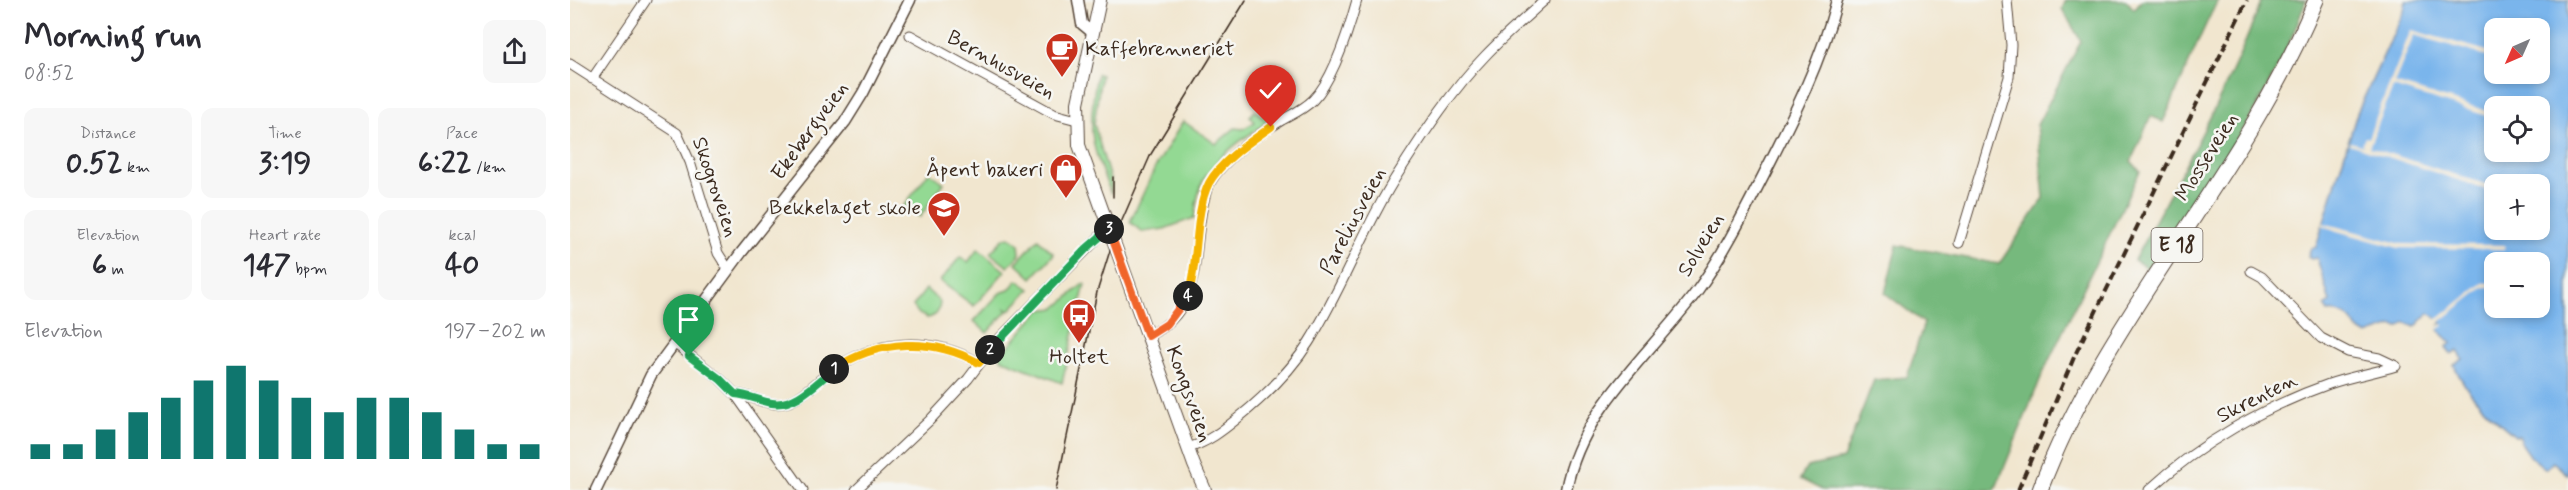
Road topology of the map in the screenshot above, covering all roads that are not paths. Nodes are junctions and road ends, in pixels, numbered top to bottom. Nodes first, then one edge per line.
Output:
1 (646, 0) edge
2 (910, 0) edge
3 (1078, 0) edge
4 (1100, 0) edge
5 (1358, 0) edge
6 (1545, 0) edge
7 (1837, 0) edge
8 (2007, 0) edge
9 (2316, 0) edge
10 (1093, 33) junction
11 (910, 35) dead end
12 (570, 64) edge
13 (592, 79) junction
14 (1077, 120) junction
15 (1108, 228) junction
16 (1959, 243) dead end
17 (728, 269) junction
18 (2251, 271) dead end
19 (1148, 336) junction
20 (674, 344) junction
21 (979, 363) junction
22 (735, 394) junction
23 (1188, 448) junction
24 (596, 490) edge
25 (803, 490) edge
26 (856, 490) edge
27 (1205, 490) edge
28 (1566, 490) edge
29 (2040, 490) edge
30 (2149, 490) edge

1 - 13 street
2 - 17 street, Ekebergveien
3 - 10 street
4 - 10 main road, Kongsveien
5 - 19 street
6 - 23 street, Pareliusveien
7 - 28 street, Solveien
8 - 16 street
9 - 29 highway, Mosseveien / E 18
10 - 14 main road, Kongsveien
11 - 14 street, Bernhusveien
12 - 13 street, Skogroveien
13 - 17 street, Skogroveien
14 - 15 main road, Kongsveien
15 - 19 main road, Kongsveien
15 - 21 street
17 - 20 street, Ekebergveien
18 - 30 street, Skrenten
19 - 23 main road, Kongsveien
20 - 22 street
20 - 24 street, Ekebergveien
21 - 22 street
21 - 26 street
22 - 25 street
23 - 27 main road, Kongsveien

